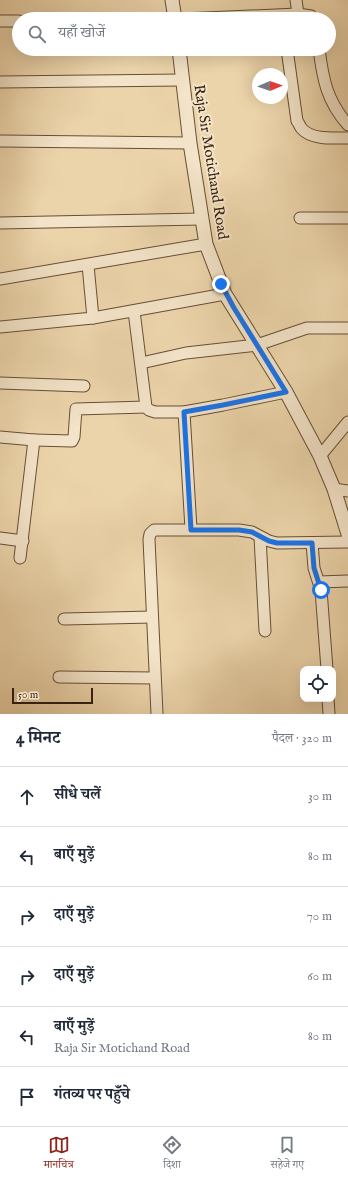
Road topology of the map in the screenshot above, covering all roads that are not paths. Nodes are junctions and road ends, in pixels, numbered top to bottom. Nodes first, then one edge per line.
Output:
1 (172, 0) edge
2 (296, 0) edge
3 (174, 12) edge
4 (298, 12) edge
5 (0, 21) edge
6 (12, 21) edge
7 (180, 56) edge
8 (288, 56) edge
9 (320, 56) edge
10 (182, 80) junction
11 (0, 82) edge
12 (348, 125) edge
13 (348, 138) edge
14 (0, 141) edge
15 (190, 143) junction
16 (300, 218) dead end
17 (348, 218) edge
18 (201, 219) junction
19 (0, 223) edge
20 (206, 244) junction
21 (88, 265) junction
22 (0, 279) edge
23 (225, 294) junction
24 (134, 311) junction
25 (93, 318) junction
26 (0, 327) edge
27 (348, 328) edge
28 (257, 345) junction
29 (141, 363) junction
30 (0, 383) edge
31 (84, 386) dead end
32 (286, 392) junction
33 (146, 407) junction
34 (184, 412) junction
35 (348, 422) edge
36 (0, 437) edge
37 (34, 440) junction
38 (320, 456) junction
39 (334, 489) junction
40 (348, 491) edge
41 (191, 530) junction
42 (348, 534) edge
43 (260, 537) junction
44 (0, 538) edge
45 (23, 541) junction
46 (348, 542) edge
47 (312, 543) junction
48 (20, 558) dead end
49 (348, 581) edge
50 (319, 582) junction
51 (152, 617) junction
52 (64, 619) dead end
53 (265, 631) dead end
54 (327, 666) edge
55 (59, 677) dead end
56 (154, 678) junction
57 (328, 702) edge
58 (157, 714) edge
59 (329, 714) edge

1 - 3 street
2 - 4 street
5 - 6 street
7 - 10 street, Raja Sir Motichand Road
8 - 13 street
9 - 12 street
10 - 11 street
10 - 15 street, Raja Sir Motichand Road
14 - 15 street
15 - 18 street, Raja Sir Motichand Road
16 - 17 street
18 - 19 street
18 - 20 street, Raja Sir Motichand Road
20 - 21 street
20 - 23 street, Raja Sir Motichand Road
21 - 22 street
21 - 25 street
23 - 24 street
23 - 28 street, Raja Sir Motichand Road
24 - 25 street
24 - 29 street
25 - 26 street
27 - 28 street
28 - 29 street
28 - 32 street, Raja Sir Motichand Road
29 - 33 street
30 - 31 street
32 - 34 street
32 - 38 street, Raja Sir Motichand Road
33 - 34 street
33 - 37 street
34 - 41 street
35 - 38 street
36 - 37 street
37 - 45 street
38 - 39 street, Raja Sir Motichand Road
39 - 40 street
39 - 42 street, Raja Sir Motichand Road
41 - 43 street
41 - 51 street
43 - 47 street
43 - 53 street
44 - 45 street
45 - 48 street
46 - 47 street
47 - 50 street
49 - 50 street
50 - 54 street
51 - 52 street
51 - 56 street
55 - 56 street
56 - 58 street
57 - 59 street

